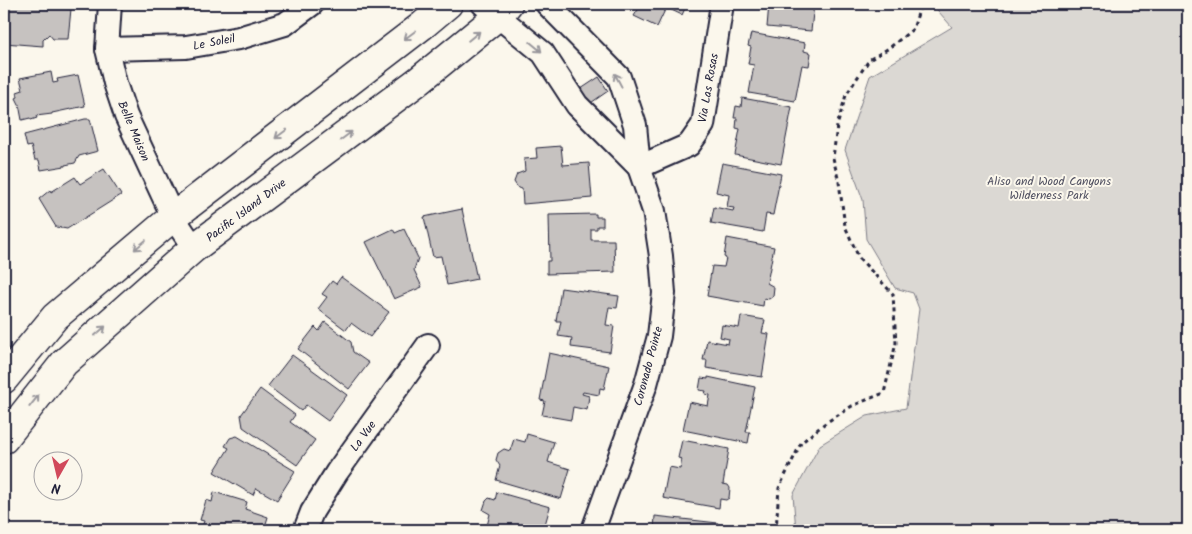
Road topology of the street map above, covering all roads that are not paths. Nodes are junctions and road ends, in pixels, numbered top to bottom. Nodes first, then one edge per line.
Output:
1 (110, 4) edge
2 (312, 4) edge
3 (448, 4) edge
4 (547, 4) edge
5 (722, 4) edge
6 (496, 8) edge
7 (107, 49) junction
8 (639, 167) junction
9 (173, 217) junction
10 (194, 248) junction
11 (428, 345) dead end
12 (4, 378) edge
13 (4, 439) edge
14 (305, 530) edge
15 (593, 530) edge

1 - 7 street, Belle Maison
2 - 7 street, Le Soleil
3 -> 9 main road
8 -> 4 street, Coronado Pointe
5 - 8 street, Via Las Rosas
6 -> 8 street, Coronado Pointe
10 -> 6 main road, Pacific Island Drive
7 - 9 street, Belle Maison
8 - 15 street, Coronado Pointe
9 - 10 street, Belle Maison
9 -> 12 main road
13 -> 10 main road, Pacific Island Drive
11 - 14 street, La Vue

